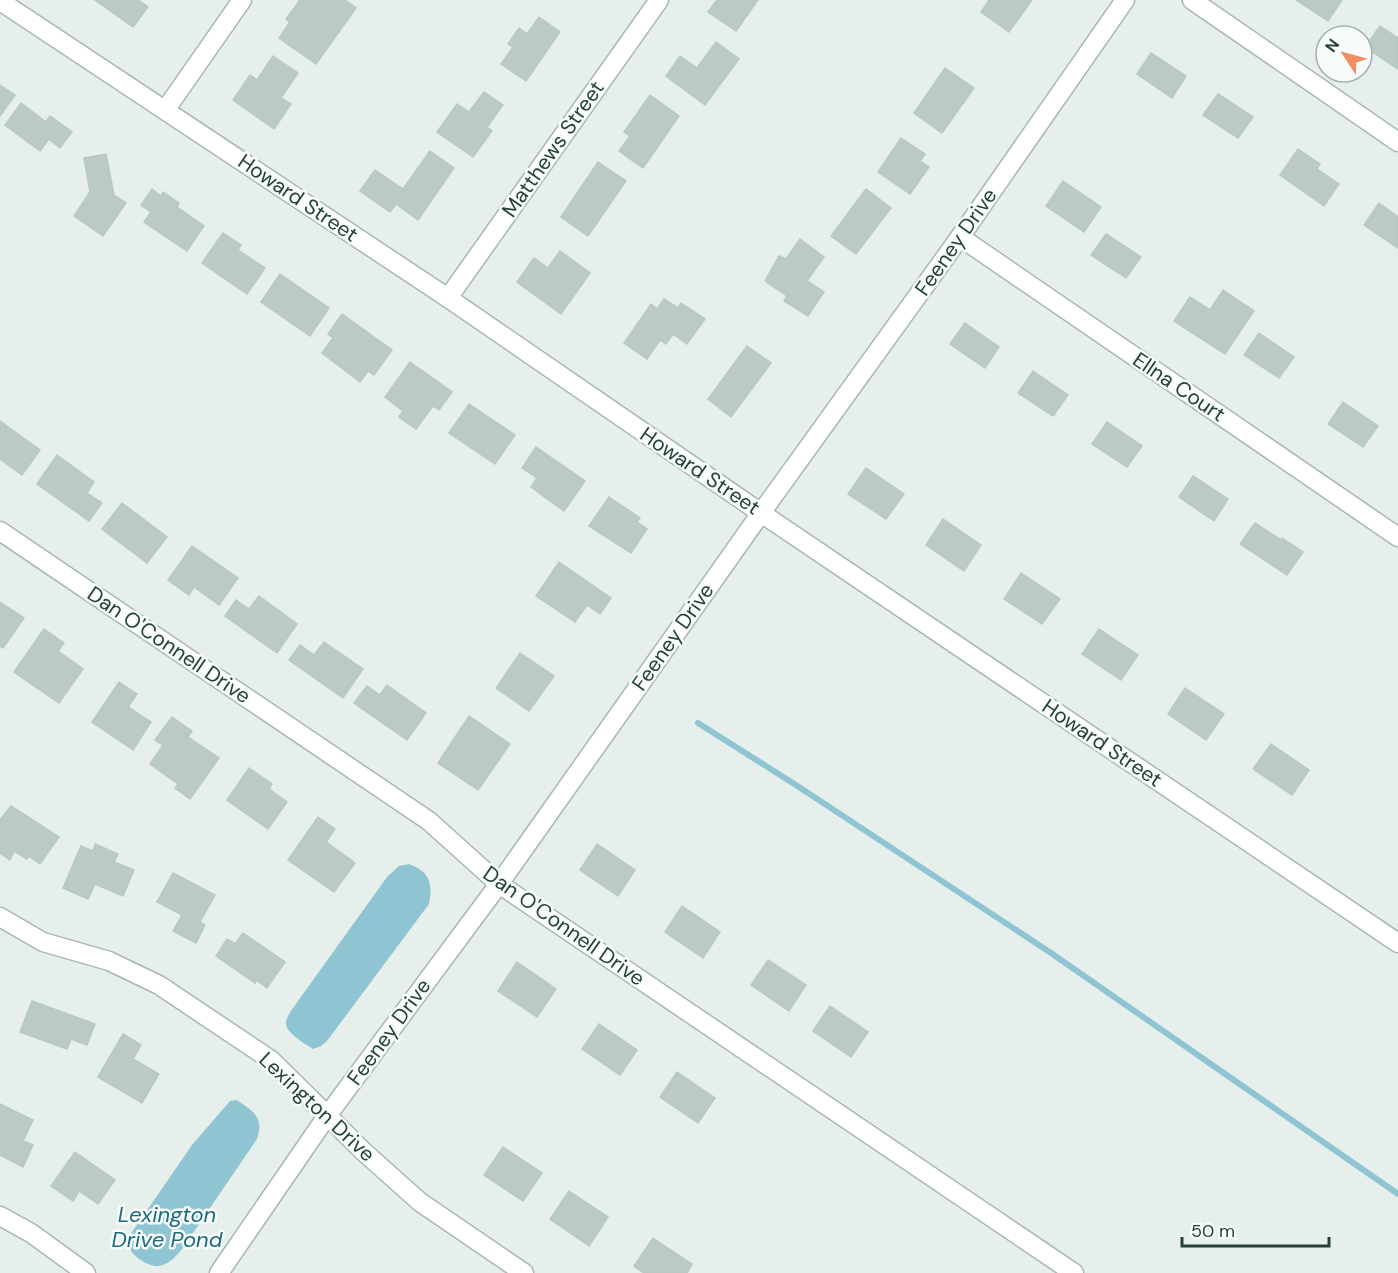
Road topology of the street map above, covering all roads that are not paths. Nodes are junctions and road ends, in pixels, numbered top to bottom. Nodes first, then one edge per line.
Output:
1 (242, 0) edge
2 (659, 0) edge
3 (1125, 0) edge
4 (1192, 0) edge
5 (0, 1) edge
6 (166, 110) junction
7 (1398, 142) edge
8 (960, 237) junction
9 (448, 298) junction
10 (761, 513) junction
11 (0, 531) edge
12 (1398, 537) edge
13 (498, 884) junction
14 (0, 917) edge
15 (1398, 944) edge
16 (327, 1116) junction
17 (0, 1216) edge
18 (86, 1273) edge
19 (219, 1273) edge
20 (524, 1273) edge
21 (1074, 1273) edge

1 - 6 street
2 - 9 street, Matthews Street
3 - 8 street, Feeney Drive
4 - 7 street
5 - 6 street, Howard Street
6 - 9 street, Howard Street
8 - 10 street, Feeney Drive
8 - 12 street, Ellna Court
9 - 10 street, Howard Street
10 - 13 street, Feeney Drive
10 - 15 street, Howard Street
11 - 13 street, Dan O'Connell Drive
13 - 16 street, Feeney Drive
13 - 21 street, Dan O'Connell Drive
14 - 16 street, Lexington Drive
16 - 19 street, Feeney Drive
16 - 20 street, Lexington Drive
17 - 18 street

